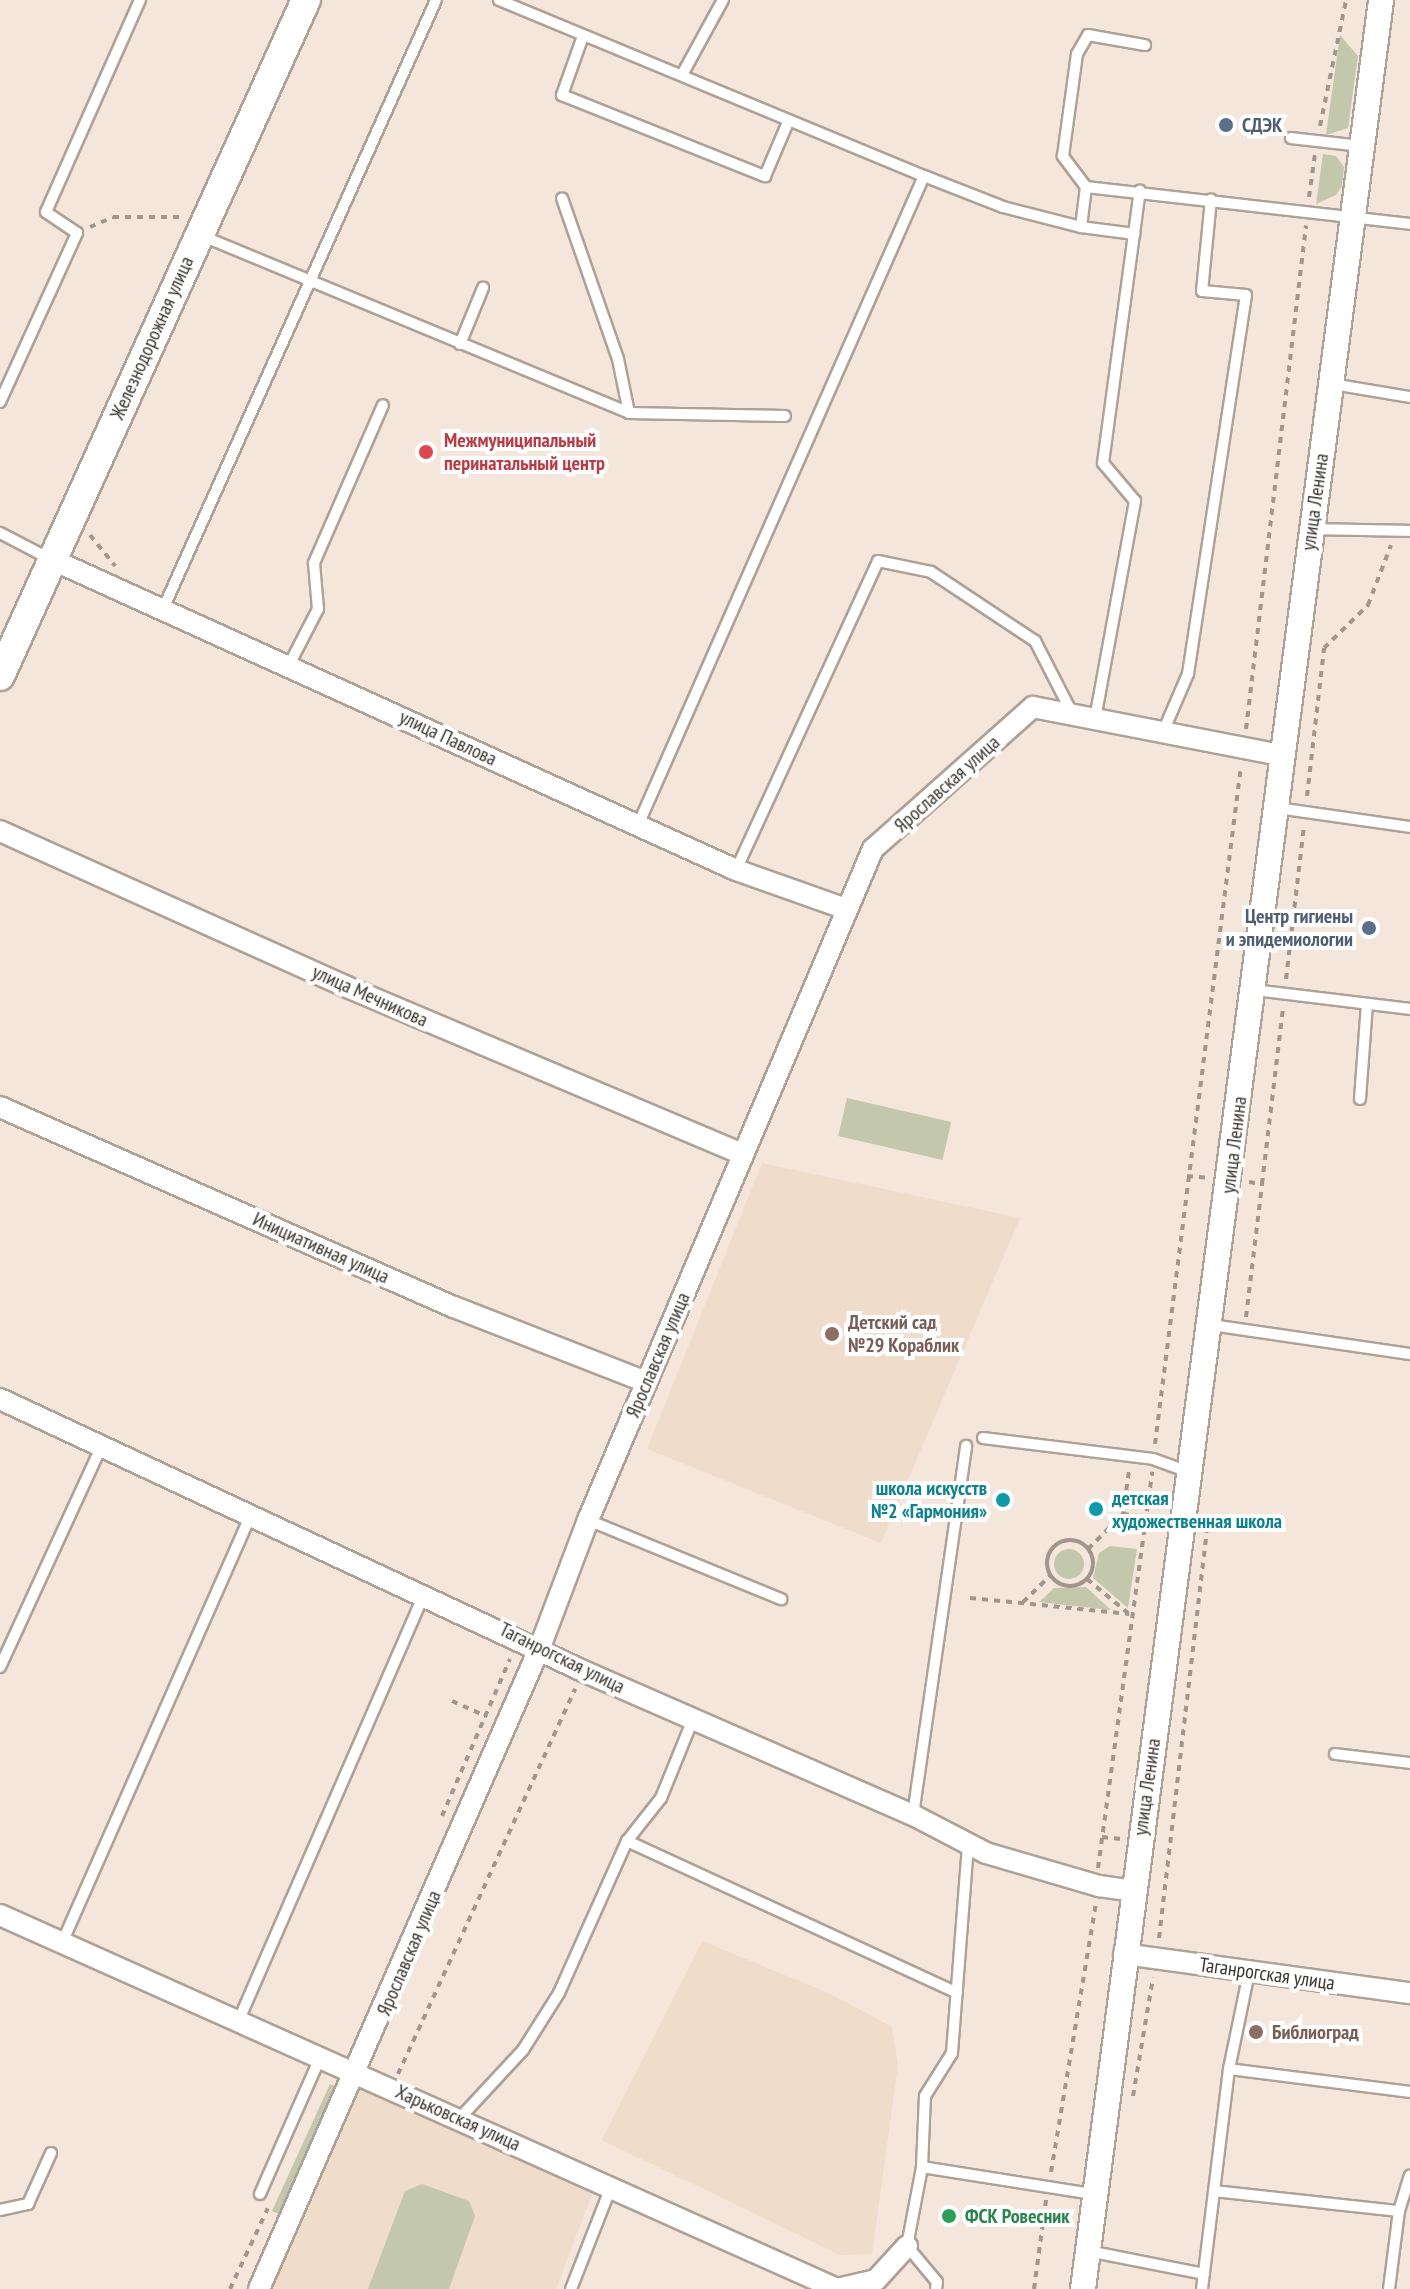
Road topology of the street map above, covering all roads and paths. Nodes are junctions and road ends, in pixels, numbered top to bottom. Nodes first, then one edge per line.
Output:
1 (140, 0) edge
2 (306, 0) edge
3 (436, 0) edge
4 (499, 0) edge
5 (723, 0) edge
6 (1346, 0) edge
7 (1381, 0) edge
8 (583, 36) junction
9 (1145, 45) dead end
10 (683, 73) junction
11 (788, 122) junction
12 (1291, 138) dead end
13 (1316, 143) junction
14 (1363, 146) junction
15 (924, 176) junction
16 (1086, 187) junction
17 (1140, 191) junction
18 (562, 198) dead end
19 (1211, 199) junction
20 (1308, 209) junction
21 (1356, 215) junction
22 (1410, 224) edge
23 (189, 226) junction
24 (1081, 227) junction
25 (77, 233) junction
26 (1135, 234) junction
27 (309, 282) junction
28 (483, 288) dead end
29 (460, 344) junction
30 (1332, 384) junction
31 (1410, 397) edge
32 (0, 402) edge
33 (383, 405) dead end
34 (629, 413) junction
35 (785, 416) dead end
36 (1312, 529) junction
37 (1397, 531) junction
38 (1410, 531) edge
39 (0, 533) edge
40 (53, 560) junction
41 (163, 609) junction
42 (289, 665) junction
43 (0, 676) edge
44 (1073, 715) junction
45 (1095, 719) junction
46 (1163, 732) junction
47 (1243, 748) junction
48 (1281, 755) junction
49 (1275, 808) junction
50 (1306, 812) junction
51 (638, 825) junction
52 (1410, 827) edge
53 (0, 831) edge
54 (736, 870) junction
55 (846, 909) junction
56 (1254, 990) junction
57 (1284, 994) junction
58 (1367, 1004) junction
59 (1410, 1009) edge
60 (1360, 1099) dead end
61 (0, 1107) edge
62 (743, 1154) junction
63 (1187, 1176) junction
64 (1230, 1180) junction
65 (1262, 1184) junction
66 (1211, 1325) junction
67 (1245, 1330) junction
68 (1410, 1354) edge
69 (646, 1382) junction
70 (0, 1399) edge
71 (983, 1438) dead end
72 (102, 1445) junction
73 (966, 1446) dead end
74 (1130, 1459) junction
75 (1153, 1459) junction
76 (1191, 1472) junction
77 (1210, 1505) dead end
78 (251, 1514) junction
79 (1123, 1514) junction
80 (1147, 1517) junction
81 (588, 1520) junction
82 (1088, 1549) junction
83 (1050, 1576) junction
84 (1087, 1579) junction
85 (425, 1592) junction
86 (970, 1598) dead end
87 (781, 1599) dead end
88 (1021, 1603) junction
89 (1129, 1614) junction
90 (1135, 1618) junction
91 (519, 1637) junction
92 (540, 1647) junction
93 (0, 1667) edge
94 (583, 1671) junction
95 (452, 1701) dead end
96 (485, 1716) junction
97 (693, 1719) junction
98 (506, 1724) junction
99 (1335, 1754) dead end
100 (1410, 1763) edge
101 (913, 1815) junction
102 (435, 1831) dead end
103 (627, 1841) junction
104 (968, 1845) junction
105 (1099, 1886) junction
106 (1133, 1891) junction
107 (0, 1915) edge
108 (62, 1943) junction
109 (1124, 1954) junction
110 (1156, 1959) junction
111 (1249, 1972) junction
112 (957, 1993) junction
113 (1410, 1993) edge
114 (238, 2022) junction
115 (321, 2056) junction
116 (1229, 2069) junction
117 (357, 2072) junction
118 (392, 2088) junction
119 (1410, 2092) edge
120 (1132, 2099) dead end
121 (459, 2119) junction
122 (51, 2153) dead end
123 (922, 2167) junction
124 (1410, 2176) edge
125 (611, 2187) junction
126 (1048, 2190) junction
127 (1214, 2191) junction
128 (260, 2194) dead end
129 (1093, 2194) junction
130 (270, 2203) dead end
131 (0, 2210) edge
132 (1399, 2211) junction
133 (907, 2246) junction
134 (1087, 2251) junction
135 (1204, 2274) junction
136 (230, 2289) edge
137 (259, 2289) edge
138 (571, 2289) edge
139 (936, 2289) edge
140 (1034, 2289) edge
141 (1083, 2289) edge
142 (1202, 2289) edge
143 (1389, 2289) edge

1 - 25 lane
2 - 23 main road, Железнодорожная улица
3 - 27 lane
4 - 8 lane
5 - 10 lane
6 - 13 path
7 - 14 street, улица Ленина
8 - 10 lane
8 - 11 lane
9 - 16 lane
10 - 11 lane
11 - 15 lane
12 - 13 lane
13 - 14 lane
13 - 20 path
14 - 21 street, улица Ленина
15 - 24 lane
15 - 51 lane
16 - 17 lane
16 - 24 lane
17 - 19 lane
17 - 26 lane
18 - 34 lane
19 - 20 lane
19 - 46 lane
20 - 21 lane
20 - 47 path
21 - 22 lane
21 - 30 street, улица Ленина
23 - 25 path
23 - 27 lane
23 - 40 main road, Железнодорожная улица
24 - 26 lane
25 - 32 lane
26 - 45 lane
27 - 29 lane
27 - 41 lane
28 - 29 lane
29 - 34 lane
30 - 31 lane
30 - 36 street, улица Ленина
33 - 42 lane
34 - 35 lane
36 - 37 lane
36 - 48 street, улица Ленина
37 - 38 lane
37 - 50 path
39 - 40 lane
40 - 41 street, улица Павлова
40 - 43 main road, Железнодорожная улица
41 - 42 street, улица Павлова
42 - 51 street, улица Павлова
44 - 45 street, Ярославская улица
44 - 54 lane
44 - 55 street, Ярославская улица
45 - 46 street, Ярославская улица
46 - 47 street, Ярославская улица
47 - 48 street, Ярославская улица
47 - 63 path
48 - 49 street, улица Ленина
49 - 50 lane
49 - 56 street, улица Ленина
50 - 52 lane
50 - 57 path
51 - 54 street, улица Павлова
53 - 62 street, улица Мечникова
54 - 55 street, улица Павлова
55 - 62 street, Ярославская улица
56 - 57 lane
56 - 64 street, улица Ленина
57 - 58 lane
57 - 65 path
58 - 59 lane
58 - 60 lane
61 - 69 street, Инициативная улица
62 - 69 street, Ярославская улица
63 - 64 path
63 - 75 path
64 - 65 path
64 - 66 street, улица Ленина
65 - 67 path
66 - 67 lane
66 - 76 street, улица Ленина
67 - 68 lane
69 - 81 street, Ярославская улица
70 - 72 street, Таганрогская улица
71 - 74 lane
72 - 78 street, Таганрогская улица
72 - 93 lane
73 - 101 lane
74 - 75 lane
74 - 79 path
75 - 76 lane
75 - 80 path
76 - 106 street, улица Ленина
77 - 110 path
78 - 85 street, Таганрогская улица
78 - 108 lane
79 - 80 path
79 - 82 path
80 - 90 path
81 - 87 lane
81 - 92 street, Ярославская улица
82 - 83 path
82 - 84 path
83 - 84 path
83 - 88 path
84 - 89 path
85 - 91 street, Таганрогская улица
85 - 114 lane
86 - 88 path
88 - 89 path
89 - 90 path
90 - 105 path
91 - 92 street, Таганрогская улица
91 - 96 path
92 - 94 street, Таганрогская улица
92 - 98 street, Ярославская улица
94 - 97 street, Таганрогская улица
94 - 118 path
95 - 96 path
96 - 98 path
96 - 102 path
97 - 101 street, Таганрогская улица
97 - 103 lane
98 - 117 street, Ярославская улица
99 - 100 lane
101 - 104 street, Таганрогская улица
103 - 112 lane
103 - 121 lane
104 - 105 street, Таганрогская улица
104 - 112 lane
105 - 106 street, Таганрогская улица
105 - 126 path
106 - 109 street, улица Ленина
107 - 108 street, Харьковская улица
108 - 114 street, Харьковская улица
109 - 110 street, Таганрогская улица
109 - 129 street, улица Ленина
110 - 111 street, Таганрогская улица
110 - 120 path
111 - 113 street, Таганрогская улица
111 - 116 lane
112 - 123 lane
114 - 115 street, Харьковская улица
115 - 117 street, Харьковская улица
115 - 128 lane
116 - 119 lane
116 - 127 lane
117 - 118 street, Харьковская улица
117 - 137 street, Ярославская улица
118 - 121 street, Харьковская улица
121 - 125 street, Харьковская улица
122 - 131 lane
123 - 126 lane
123 - 133 lane
124 - 132 lane
125 - 133 street, Харьковская улица
125 - 138 lane
126 - 129 lane
126 - 140 path
127 - 132 lane
127 - 135 lane
129 - 134 street, улица Ленина
130 - 136 path
132 - 143 lane
133 - 139 lane
134 - 135 lane
134 - 141 street, улица Ленина
135 - 142 lane

